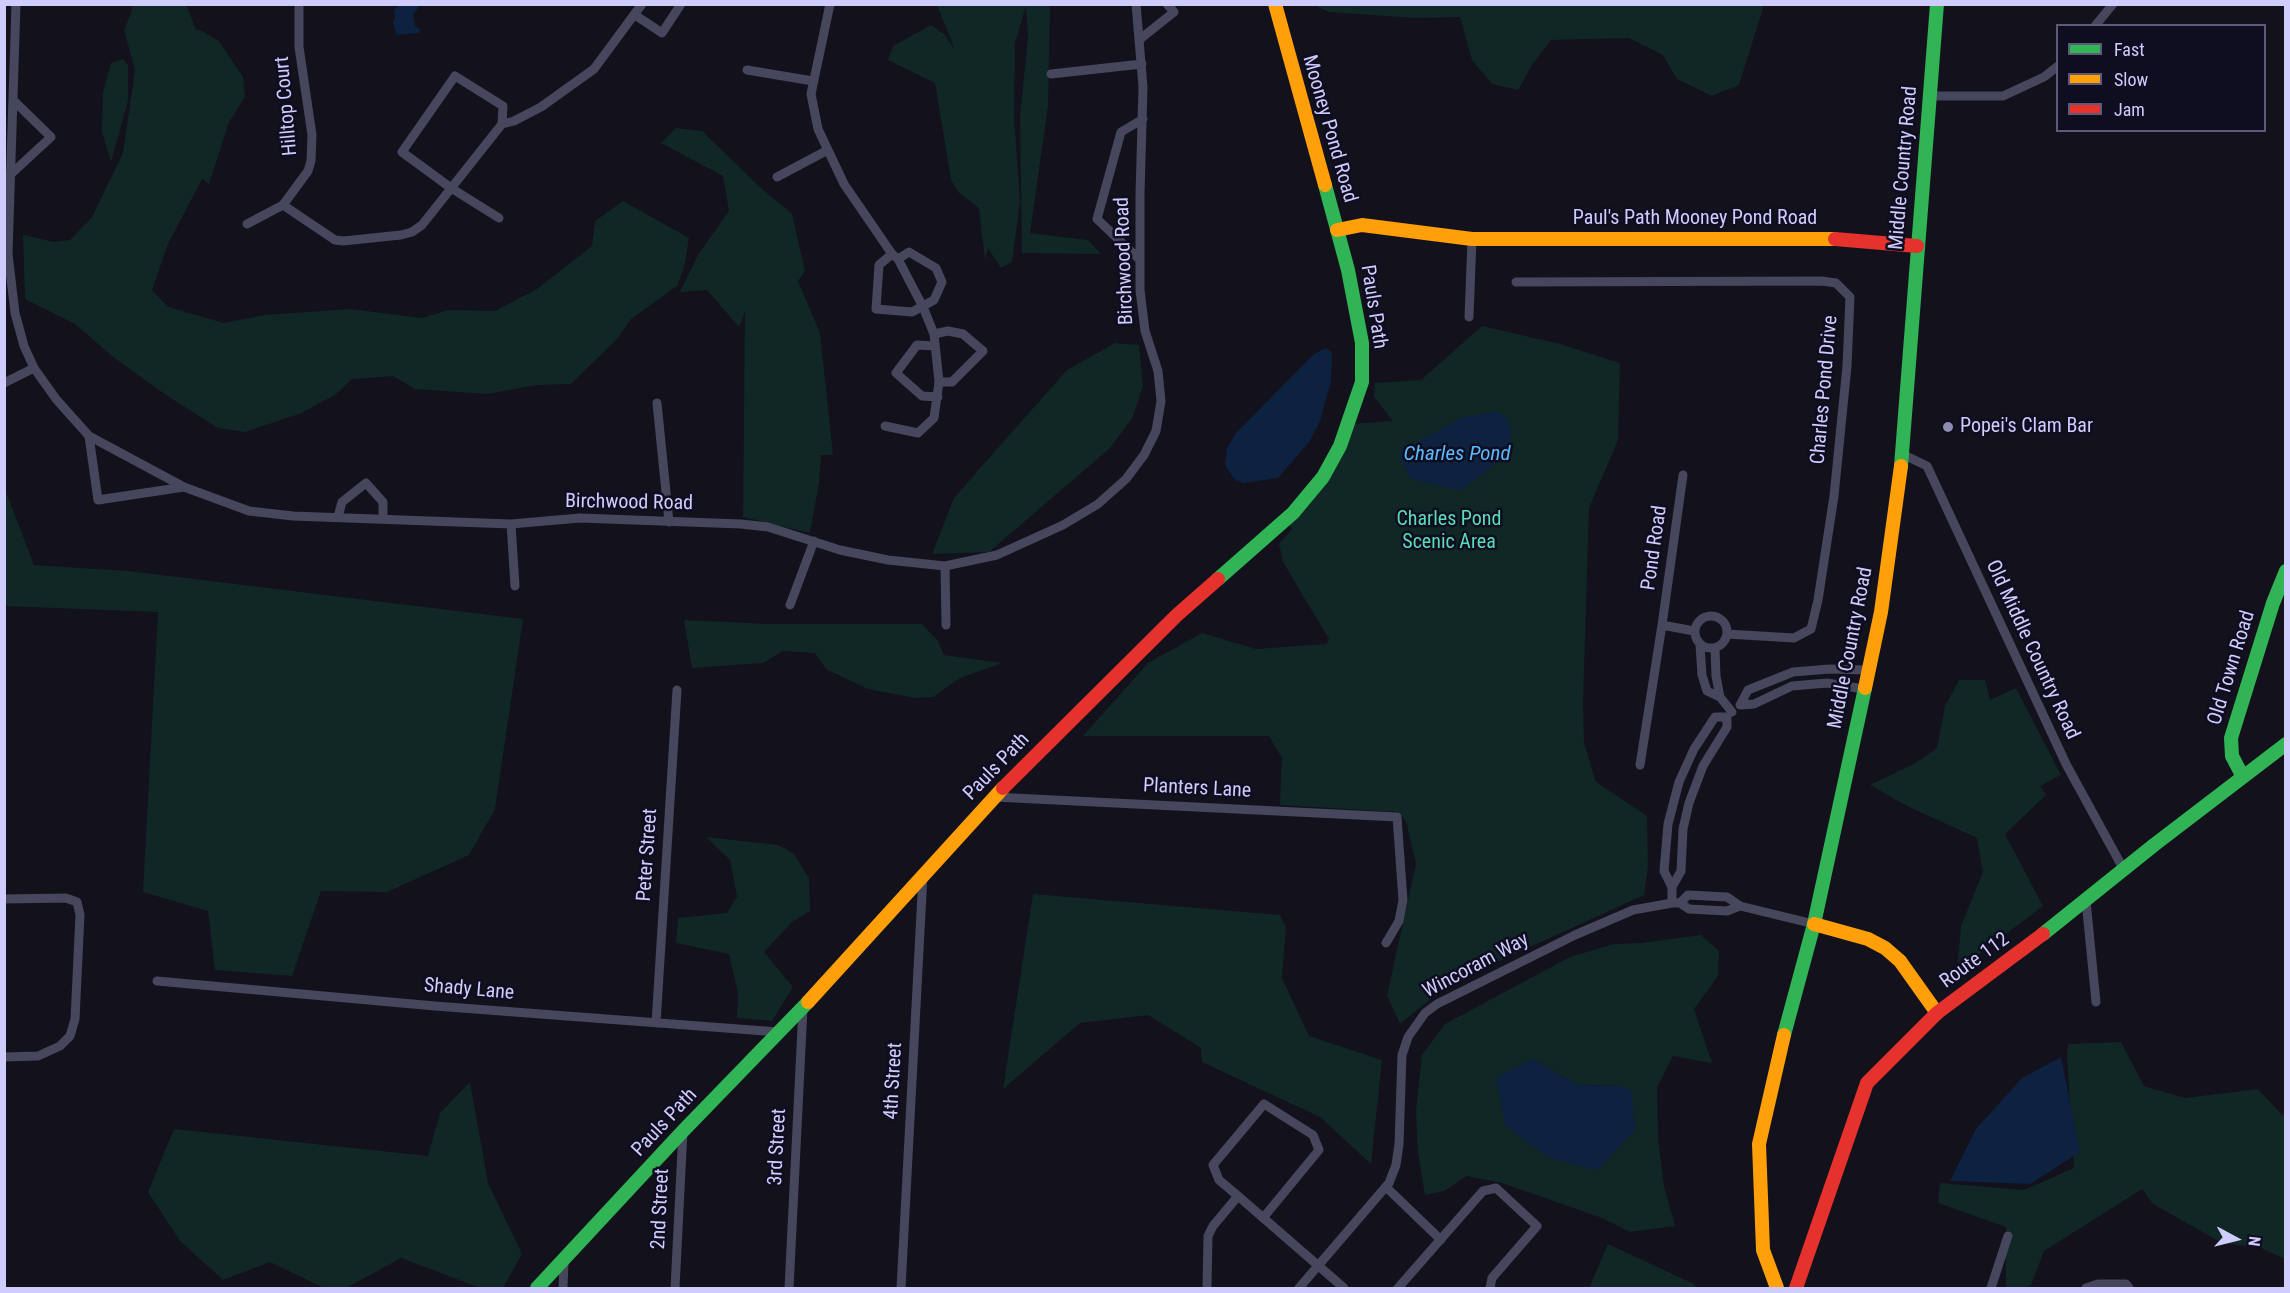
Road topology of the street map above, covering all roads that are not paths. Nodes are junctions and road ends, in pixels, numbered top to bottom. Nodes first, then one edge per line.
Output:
1 (16, 4) edge
2 (299, 4) edge
3 (642, 4) edge
4 (681, 4) edge
5 (830, 4) edge
6 (1136, 4) edge
7 (1167, 4) edge
8 (1275, 4) edge
9 (1937, 4) edge
10 (2113, 4) edge
11 (635, 15) junction
12 (2097, 24) edge
13 (1139, 40) junction
14 (1142, 64) junction
15 (2056, 68) edge
16 (747, 70) dead end
17 (1051, 74) dead end
18 (813, 81) junction
19 (1929, 96) junction
20 (13, 100) junction
21 (1143, 119) junction
22 (502, 124) junction
23 (826, 151) junction
24 (11, 174) junction
25 (777, 177) dead end
26 (451, 188) junction
27 (283, 205) junction
28 (499, 218) dead end
29 (247, 224) dead end
30 (1337, 230) junction
31 (1472, 240) junction
32 (1917, 246) junction
33 (895, 257) junction
34 (1139, 259) junction
35 (1516, 282) dead end
36 (923, 307) junction
37 (1469, 317) dead end
38 (934, 334) junction
39 (935, 346) junction
40 (34, 368) junction
41 (939, 382) junction
42 (4, 383) edge
43 (938, 397) junction
44 (657, 403) dead end
45 (885, 426) dead end
46 (89, 436) junction
47 (1902, 454) junction
48 (1683, 475) dead end
49 (184, 487) junction
50 (338, 517) junction
51 (383, 519) junction
52 (669, 522) junction
53 (511, 524) junction
54 (814, 541) junction
55 (945, 566) junction
56 (2286, 571) edge
57 (515, 586) dead end
58 (790, 605) dead end
59 (946, 625) dead end
60 (1662, 626) junction
61 (1694, 631) junction
62 (1727, 634) junction
63 (1700, 645) junction
64 (1715, 650) junction
65 (1868, 670) junction
66 (677, 690) dead end
67 (1864, 690) junction
68 (1720, 697) junction
69 (1740, 705) junction
70 (1730, 714) junction
71 (2286, 744) edge
72 (1640, 765) dead end
73 (2243, 777) junction
74 (994, 796) junction
75 (2124, 870) junction
76 (923, 875) junction
77 (1672, 888) junction
78 (4, 898) edge
79 (2086, 901) junction
80 (1676, 903) junction
81 (1740, 906) junction
82 (1814, 924) junction
83 (1386, 943) dead end
84 (157, 981) dead end
85 (2096, 1002) dead end
86 (803, 1008) junction
87 (1937, 1013) junction
88 (656, 1023) junction
89 (778, 1032) junction
90 (4, 1057) edge
91 (683, 1131) junction
92 (1386, 1187) junction
93 (1238, 1196) junction
94 (1263, 1218) junction
95 (2008, 1236) dead end
96 (1441, 1240) junction
97 (564, 1261) junction
98 (1318, 1266) junction
99 (537, 1288) edge
100 (563, 1288) edge
101 (675, 1288) edge
102 (789, 1288) edge
103 (901, 1288) edge
104 (1207, 1288) edge
105 (1299, 1288) edge
106 (1344, 1288) edge
107 (1398, 1288) edge
108 (1490, 1288) edge
109 (1777, 1288) edge
110 (1796, 1288) edge
111 (1991, 1288) edge
112 (2086, 1288) edge
113 (2128, 1288) edge

1 - 20 street, Birchwood Road
2 - 27 street, Hilltop Court
3 - 11 street
4 - 11 street
5 - 18 street
6 - 13 street, Birchwood Road
7 - 13 street
8 - 30 main road, Mooney Pond Road
9 - 19 main road, Middle Country Road
10 - 12 street
11 - 22 street
13 - 14 street, Birchwood Road
14 - 17 street
14 - 21 street, Birchwood Road
15 - 19 street
16 - 18 street
18 - 23 street
19 - 32 main road, Middle Country Road
20 - 24 street, Birchwood Road
20 - 24 street
21 - 34 street, Birchwood Road
21 - 34 street
22 - 26 street
22 - 26 street
23 - 25 street
23 - 33 street
24 - 40 street, Birchwood Road
26 - 27 street
26 - 28 street
27 - 29 street
30 - 31 main road, Mooney Pond Road
30 - 74 main road, Pauls Path
31 - 32 main road, Paul's Path Mooney Pond Road
31 - 37 street
32 - 47 main road, Middle Country Road
33 - 36 street
33 - 36 street
33 - 36 street
34 - 55 street, Birchwood Road
35 - 62 street, Charles Pond Drive
36 - 38 street
38 - 39 street
38 - 41 street
39 - 41 street
39 - 43 street
40 - 42 street
40 - 46 street, Birchwood Road
41 - 43 street
43 - 45 street
44 - 52 street
46 - 49 street, Birchwood Road
46 - 49 street
47 - 65 main road, Middle Country Road
47 - 75 street, Old Middle Country Road
48 - 60 street, Pond Road
49 - 50 street, Birchwood Road
50 - 51 street, Birchwood Road
50 - 51 street
51 - 53 street, Birchwood Road
52 - 53 street, Birchwood Road
52 - 54 street, Birchwood Road
53 - 57 street
54 - 55 street, Birchwood Road
54 - 58 street
55 - 59 street
56 - 73 main road, Old Town Road
60 - 61 street
60 - 72 street, Pond Road
61 - 62 street
61 - 63 street
62 - 64 street
63 - 64 street
63 - 68 street
64 - 68 street
65 - 67 main road, Middle Country Road
65 - 69 street
66 - 88 street, Peter Street
67 - 69 street
67 - 82 main road, Middle Country Road
68 - 70 street
69 - 70 street
70 - 77 street
70 - 77 street
71 - 73 main road, Route 112
73 - 75 main road, Route 112
74 - 76 main road, Pauls Path
74 - 83 street, Planters Lane
75 - 79 main road, Route 112
76 - 86 main road, Pauls Path
76 - 103 street, 4th Street
77 - 80 street
78 - 90 street
79 - 85 street
79 - 87 main road, Route 112
80 - 81 street, Wincoram Way
80 - 81 street, Wincoram Way
80 - 92 street, Wincoram Way
81 - 82 street, Wincoram Way
82 - 87 main road
82 - 109 main road, Middle Country Road
84 - 88 street, Shady Lane
86 - 89 main road, Pauls Path
86 - 102 street, 3rd Street
87 - 110 main road, Route 112
88 - 89 street, Shady Lane
89 - 91 main road, Pauls Path
91 - 97 main road, Pauls Path
91 - 101 street, 2nd Street
92 - 96 street
92 - 98 street, Wincoram Way
93 - 94 street
93 - 94 street
93 - 104 street
94 - 98 street
95 - 111 street
96 - 107 street
96 - 108 street
97 - 99 main road, Pauls Path
97 - 100 street
98 - 105 street, Wincoram Way
98 - 106 street
112 - 113 street

